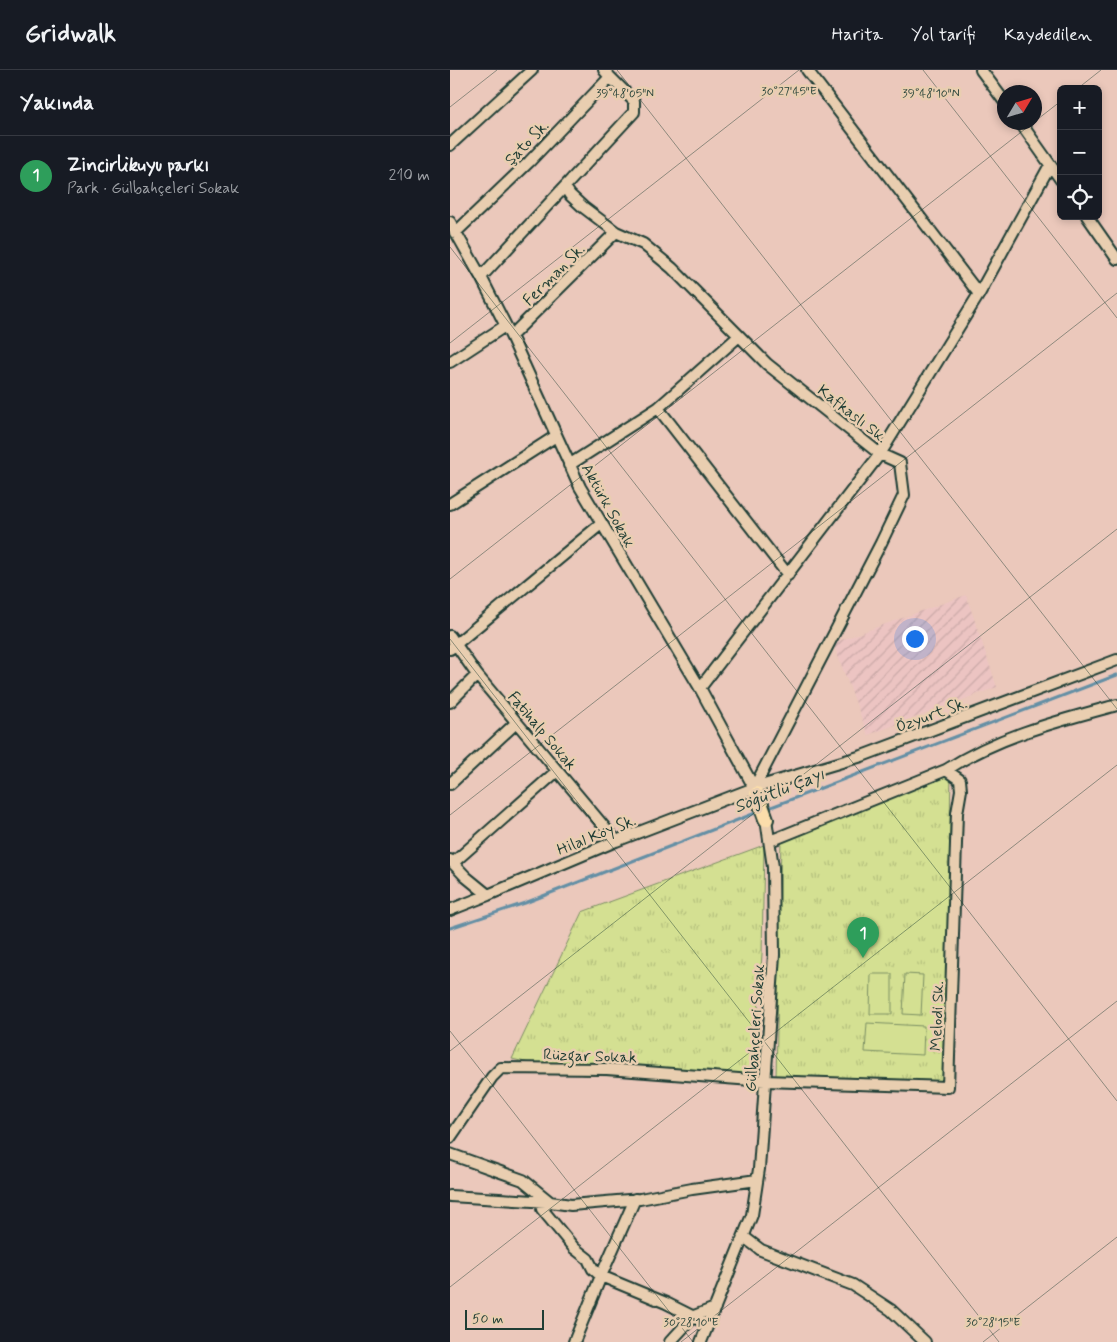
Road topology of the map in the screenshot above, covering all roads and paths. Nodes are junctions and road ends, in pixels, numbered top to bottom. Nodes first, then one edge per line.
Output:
1 (532, 70) edge
2 (807, 70) edge
3 (985, 72) edge
4 (607, 73) edge
5 (997, 90) edge
6 (1026, 130) edge
7 (450, 145) edge
8 (1050, 165) junction
9 (1057, 175) edge
10 (565, 187) junction
11 (1090, 220) edge
12 (450, 222) edge
13 (616, 232) junction
14 (456, 233) junction
15 (1117, 259) edge
16 (481, 277) junction
17 (979, 294) junction
18 (506, 326) junction
19 (511, 336) junction
20 (739, 336) junction
21 (450, 362) edge
22 (658, 408) junction
23 (556, 436) junction
24 (880, 454) junction
25 (569, 465) junction
26 (450, 504) edge
27 (601, 524) junction
28 (788, 574) junction
29 (452, 643) edge
30 (1117, 660) edge
31 (477, 675) junction
32 (700, 688) junction
33 (450, 702) edge
34 (1117, 705) edge
35 (516, 723) junction
36 (946, 770) junction
37 (557, 771) junction
38 (450, 784) edge
39 (756, 791) junction
40 (766, 819) joint
41 (616, 841) junction
42 (770, 841) junction
43 (452, 862) edge
44 (488, 896) junction
45 (450, 910) edge
46 (765, 1081) junction
47 (450, 1138) edge
48 (450, 1154) edge
49 (757, 1180) junction
50 (450, 1196) edge
51 (636, 1200) junction
52 (550, 1202) junction
53 (744, 1237) junction
54 (601, 1276) junction
55 (715, 1308) junction
56 (694, 1316) junction
57 (708, 1324) junction
58 (574, 1342) edge
59 (670, 1342) edge
60 (701, 1342) edge
61 (925, 1342) edge

1 - 7 street
2 - 17 street
3 - 5 street
4 - 10 street
4 - 14 street, Şato Sk.
6 - 8 street
8 - 9 street
8 - 17 street
10 - 13 street, Kafkaslı Sk.
10 - 16 street
11 - 15 street
12 - 14 street, Aktürk Sokak
13 - 19 street, Ferman Sk.
13 - 20 street, Kafkaslı Sk.
14 - 16 street, Aktürk Sokak
16 - 18 street, Aktürk Sokak
17 - 24 street
18 - 19 street, Aktürk Sokak
18 - 21 street
19 - 23 street, Aktürk Sokak
20 - 22 street
20 - 24 street, Kafkaslı Sk.
22 - 25 street
22 - 28 street
23 - 25 street, Aktürk Sokak
23 - 26 street
24 - 28 street
24 - 39 street, Kafkaslı Sk.
25 - 27 street, Aktürk Sokak
27 - 29 street
27 - 32 street, Aktürk Sokak
28 - 32 street
29 - 31 street, Fatihalp Sokak
30 - 39 street, Özyurt Sk.
31 - 33 street
31 - 35 street, Fatihalp Sokak
32 - 39 street, Aktürk Sokak
34 - 36 street
35 - 37 street, Fatihalp Sokak
35 - 38 street
36 - 42 street
36 - 46 street, Melodi Sk.
37 - 41 street, Fatihalp Sokak
37 - 43 street
39 - 40 main road
39 - 41 street, Hilal Köy Sk.
40 - 42 street, Gülbahçeleri Sokak
41 - 44 street, Hilal Köy Sk.
42 - 46 street, Gülbahçeleri Sokak
43 - 44 street
44 - 45 street, Hilal Köy Sk.
46 - 47 street, Rüzgar Sokak
46 - 49 street, Gülbahçeleri Sokak
48 - 52 street
49 - 51 street
49 - 53 street, Gülbahçeleri Sokak
50 - 52 street
51 - 52 street
51 - 54 street
52 - 54 street
53 - 55 street, Gülbahçeleri Sokak
53 - 61 street
54 - 56 street
54 - 58 street
55 - 56 street
55 - 57 street, Gülbahçeleri Sokak
56 - 57 street
56 - 59 street
57 - 60 street, Gülbahçeleri Sokak

